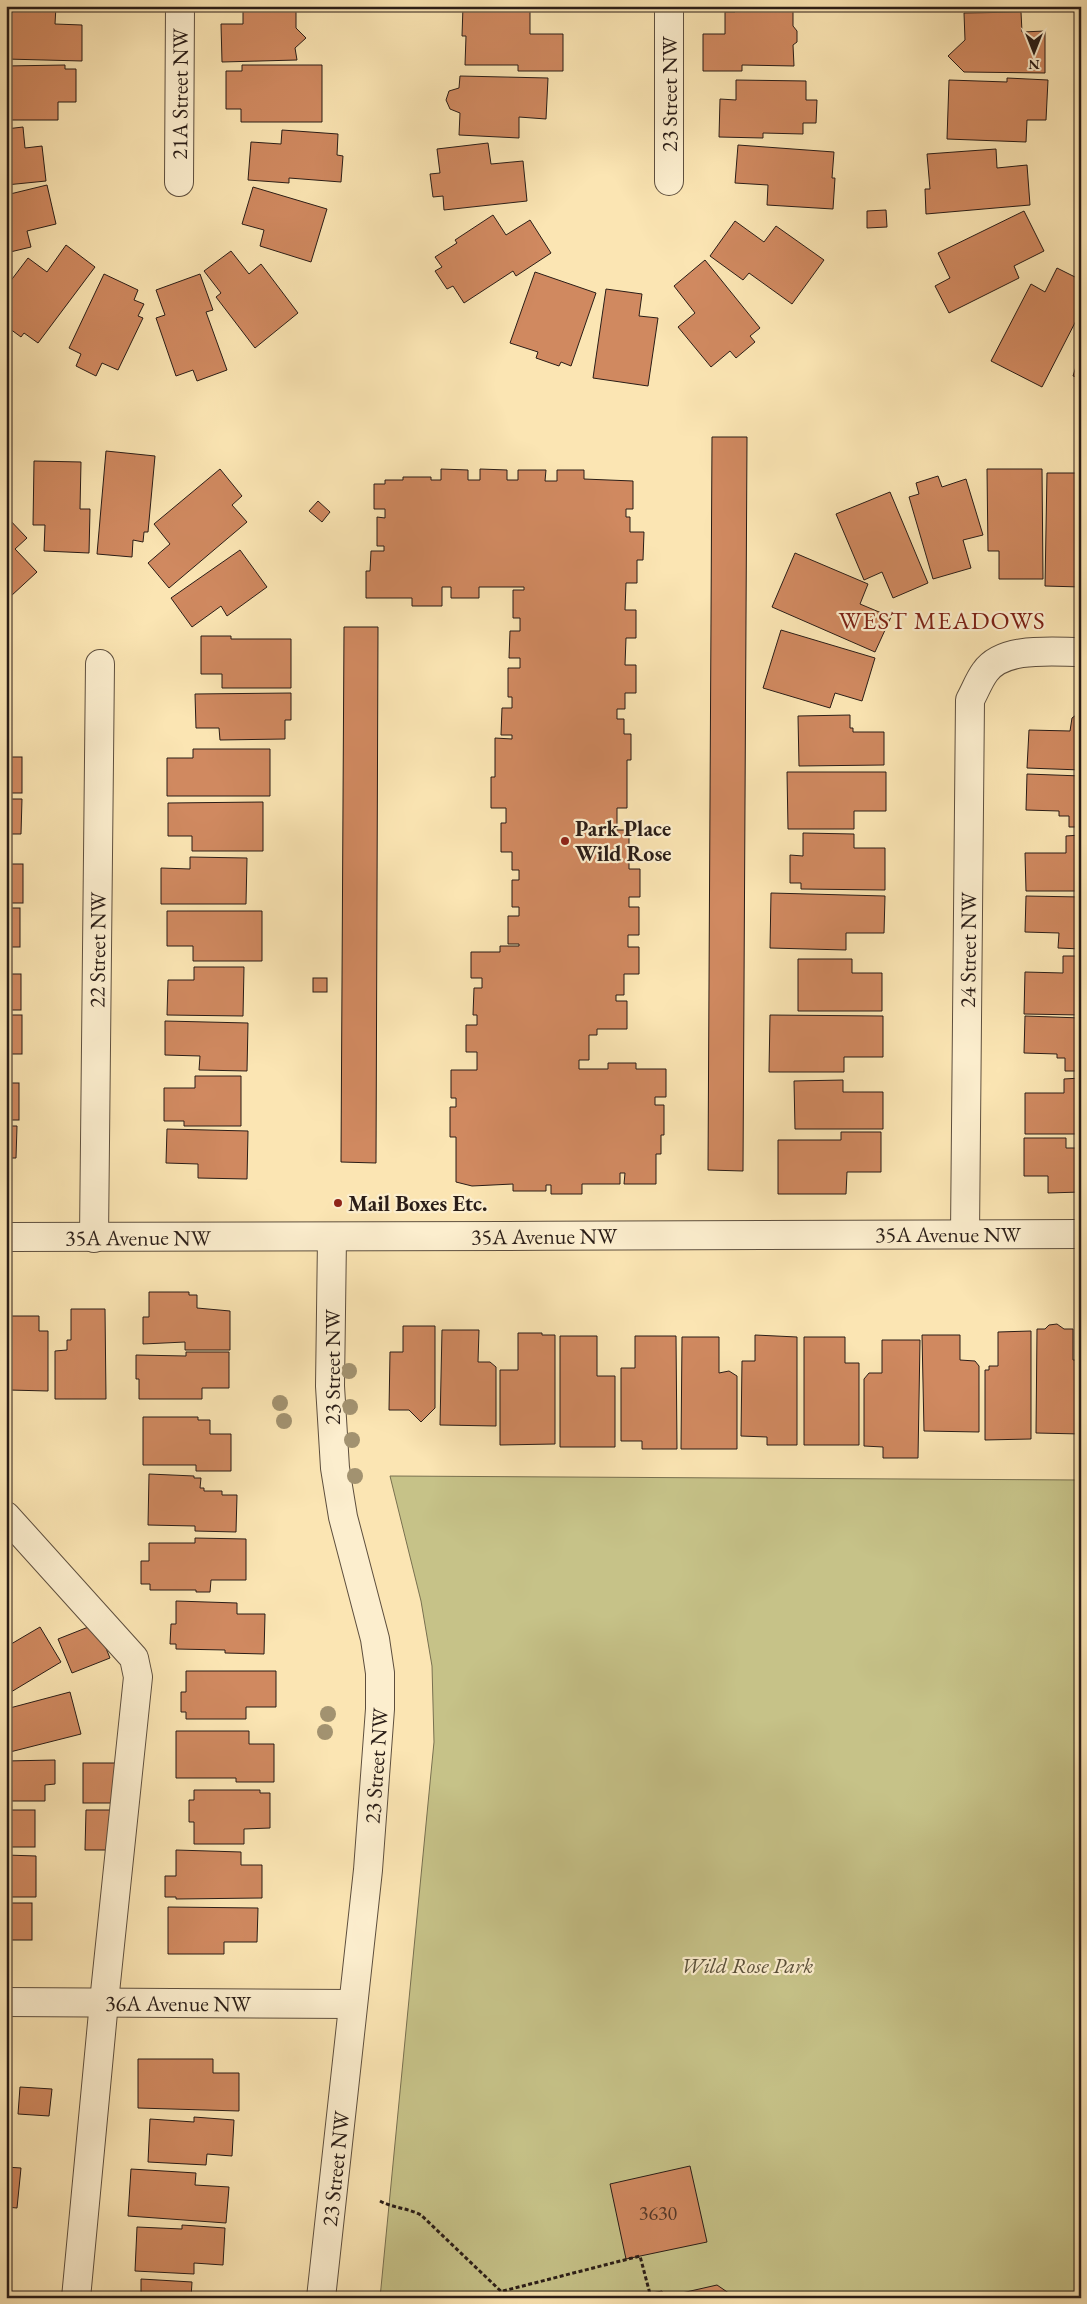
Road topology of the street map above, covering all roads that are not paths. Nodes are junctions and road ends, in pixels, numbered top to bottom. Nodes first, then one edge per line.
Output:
1 (180, 6) edge
2 (669, 6) edge
3 (669, 181) dead end
4 (179, 182) dead end
5 (1081, 652) edge
6 (100, 664) dead end
7 (965, 1234) junction
8 (1081, 1234) edge
9 (6, 1237) edge
10 (94, 1238) junction
11 (332, 1238) junction
12 (6, 1516) edge
13 (6, 2002) edge
14 (104, 2002) junction
15 (352, 2004) junction
16 (76, 2298) edge
17 (321, 2298) edge

1 - 4 street, 21A Street NW
2 - 3 street, 23 Street NW
5 - 7 street, 24 Street NW
6 - 10 street, 22 Street NW
7 - 8 street, 35A Avenue NW
7 - 11 street, 35A Avenue NW
9 - 10 street, 35A Avenue NW
10 - 11 street, 35A Avenue NW
11 - 15 street, 23 Street NW
12 - 14 street
13 - 14 street, 36A Avenue NW
14 - 15 street, 36A Avenue NW
14 - 16 street
15 - 17 street, 23 Street NW

